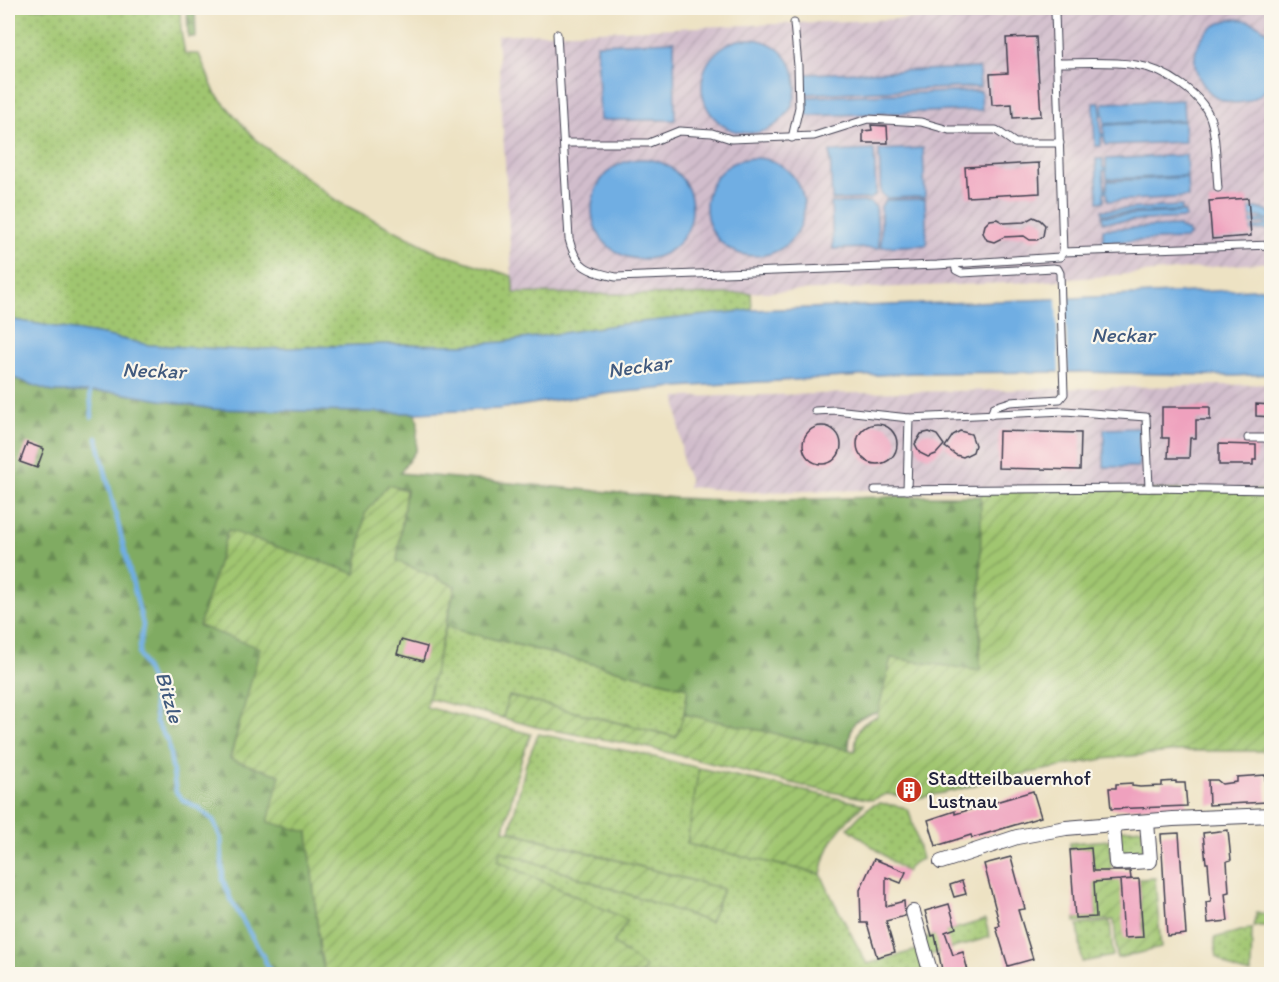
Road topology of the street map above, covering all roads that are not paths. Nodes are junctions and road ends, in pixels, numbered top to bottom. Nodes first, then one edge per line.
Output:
1 (1055, 12) dead end
2 (794, 23) dead end
3 (557, 34) dead end
4 (1057, 63) junction
5 (792, 138) junction
6 (564, 143) junction
7 (1060, 143) junction
8 (1218, 189) dead end
9 (1272, 245) edge
10 (1062, 252) junction
11 (955, 264) junction
12 (815, 411) dead end
13 (991, 415) junction
14 (909, 418) junction
15 (1248, 438) dead end
16 (1272, 440) edge
17 (1149, 488) junction
18 (875, 490) dead end
19 (907, 490) junction
20 (1272, 490) edge
21 (1272, 815) edge
22 (1147, 822) junction
23 (1113, 824) junction
24 (941, 862) dead end
25 (913, 912) dead end
26 (931, 975) edge

1 - 4 lane
2 - 5 lane
3 - 6 lane
4 - 7 lane
4 - 8 lane
5 - 6 lane
5 - 7 lane
6 - 11 lane
7 - 10 lane
9 - 10 lane
10 - 11 lane
11 - 13 lane
12 - 14 lane
13 - 14 lane
13 - 17 lane
14 - 19 lane
15 - 16 lane
17 - 19 lane
17 - 20 lane
18 - 19 lane
21 - 22 street
22 - 23 street
22 - 23 street
23 - 24 street
25 - 26 street

